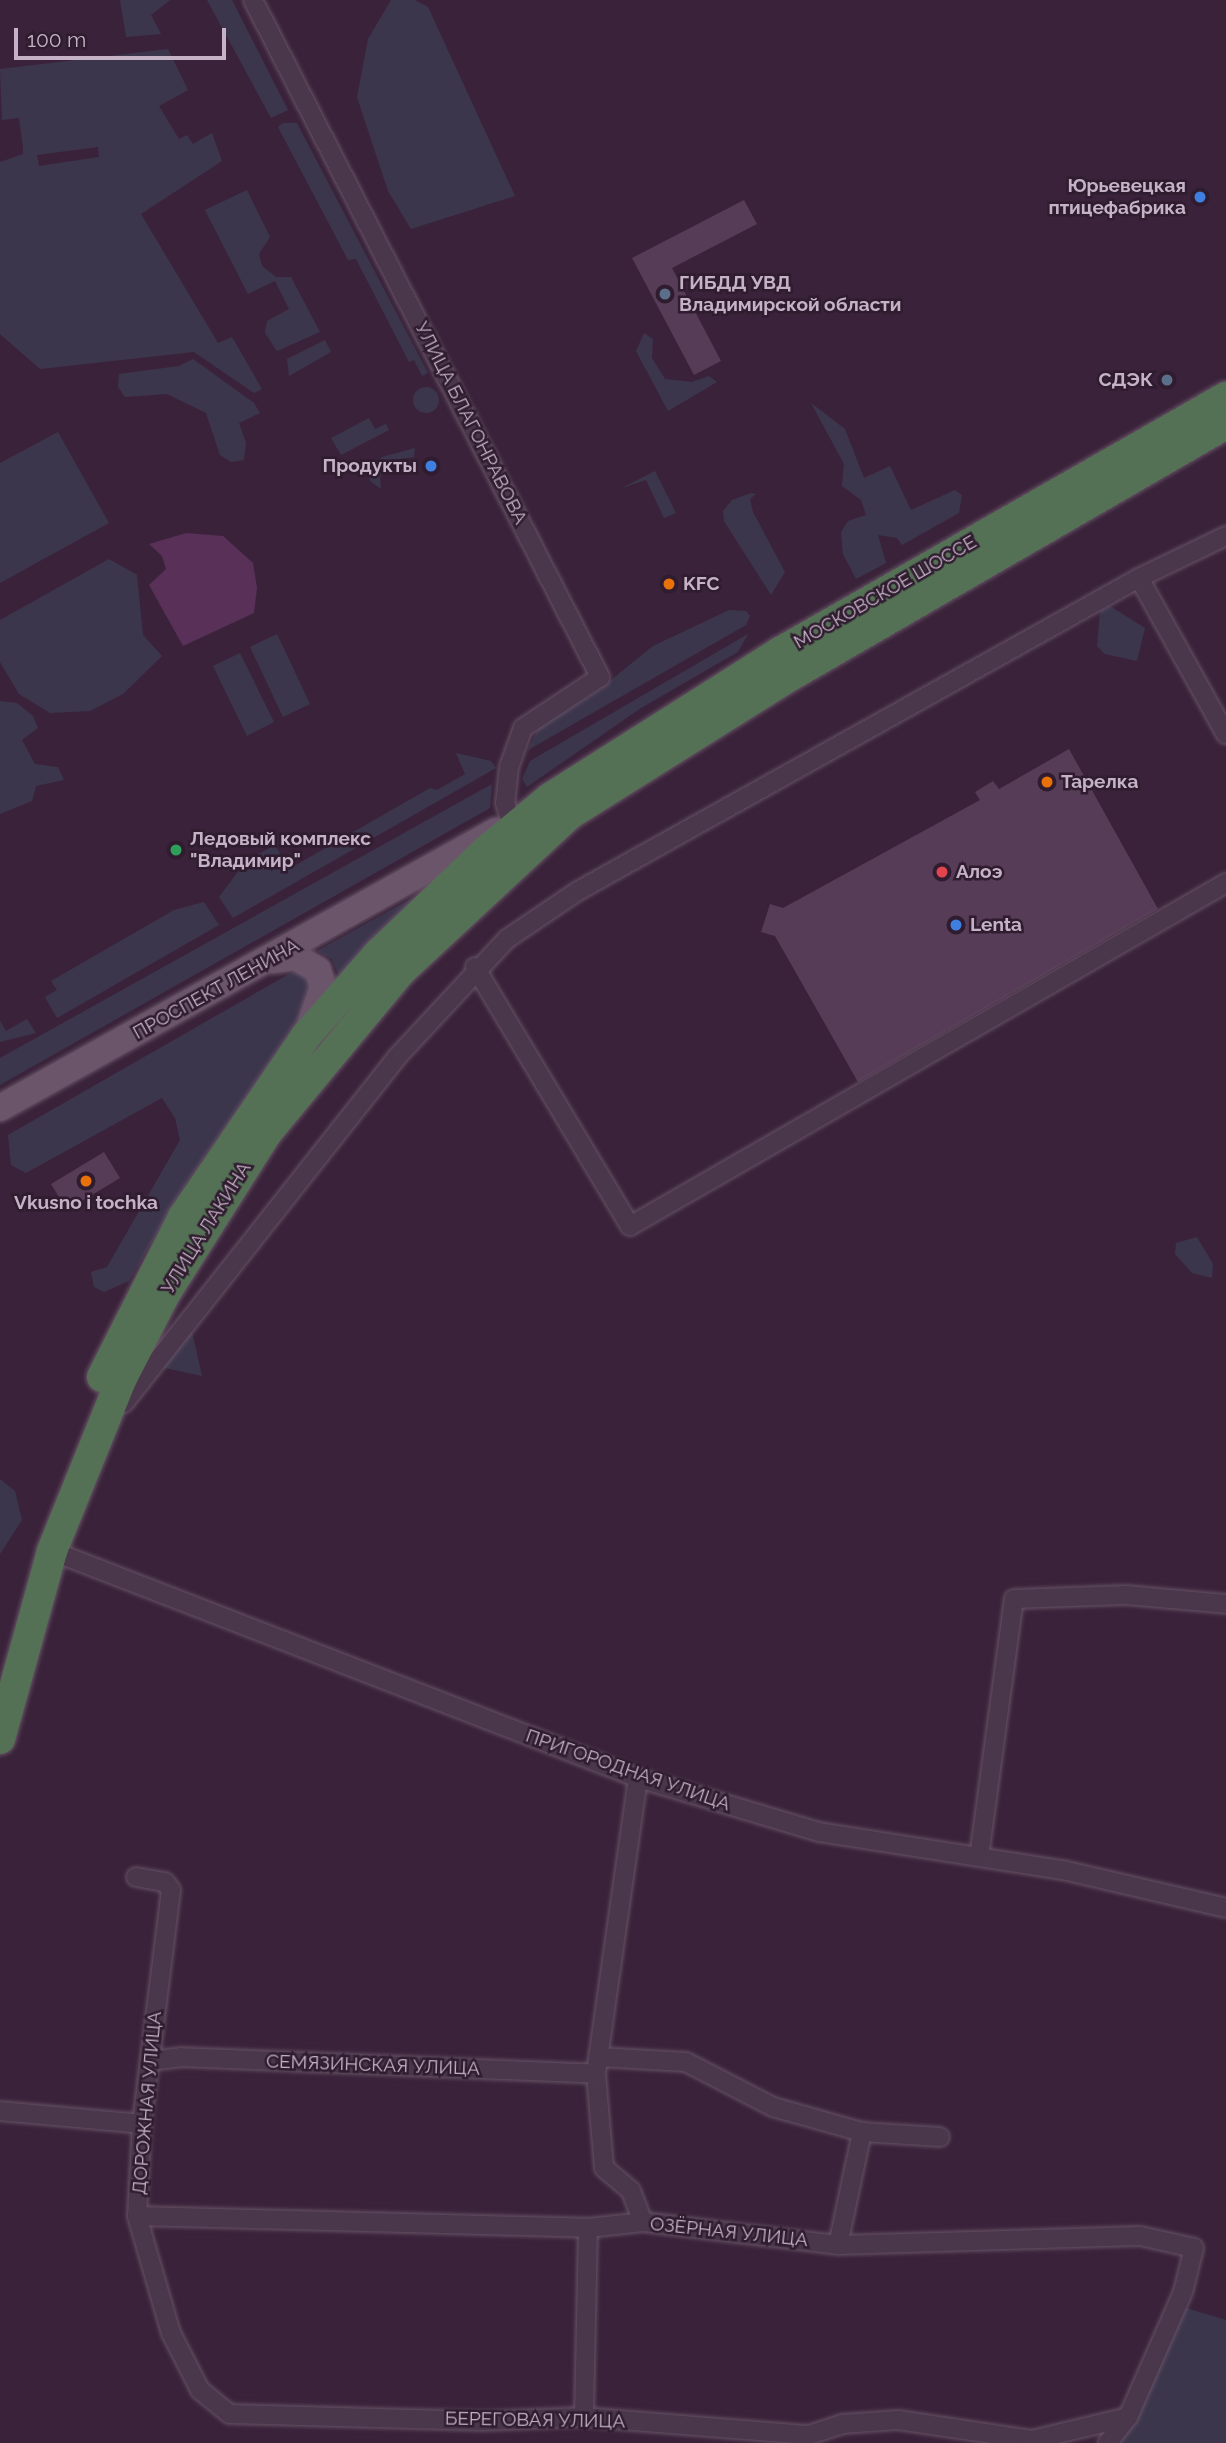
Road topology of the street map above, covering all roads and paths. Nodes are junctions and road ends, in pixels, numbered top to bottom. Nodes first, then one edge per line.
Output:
1 (253, 0) edge
2 (1226, 397) edge
3 (1226, 424) edge
4 (1226, 536) edge
5 (1139, 578) junction
6 (1226, 734) edge
7 (560, 806) junction
8 (507, 834) junction
9 (431, 879) junction
10 (1226, 883) edge
11 (444, 928) junction
12 (260, 964) junction
13 (475, 967) junction
14 (306, 1037) junction
15 (0, 1108) edge
16 (83, 1472) junction
17 (52, 1552) junction
18 (1226, 1604) edge
19 (0, 1673) edge
20 (0, 1740) edge
21 (638, 1778) junction
22 (979, 1857) junction
23 (136, 1877) dead end
24 (1226, 1908) edge
25 (150, 2061) junction
26 (597, 2066) junction
27 (0, 2111) edge
28 (22, 2116) junction
29 (0, 2121) edge
30 (142, 2124) junction
31 (862, 2132) junction
32 (940, 2137) dead end
33 (137, 2216) junction
34 (643, 2222) junction
35 (588, 2228) junction
36 (838, 2245) junction
37 (230, 2414) joint
38 (584, 2417) junction
39 (1128, 2417) junction
40 (1108, 2443) edge

1 - 8 street, УЛИЦА БЛАГОНРАВОВА
2 - 7 highway, МОСКОВСКОЕ ШОССЕ
3 - 7 highway, МОСКОВСКОЕ ШОССЕ
4 - 5 street
5 - 6 street
5 - 13 street
7 - 8 highway, УЛИЦА ЛАКИНА
7 - 11 highway, УЛИЦА ЛАКИНА
8 - 9 highway, УЛИЦА ЛАКИНА
8 - 11 main road
9 - 11 main road
9 - 12 main road, ПРОСПЕКТ ЛЕНИНА
9 - 14 highway, УЛИЦА ЛАКИНА
10 - 13 street
11 - 16 highway, УЛИЦА ЛАКИНА
12 - 14 main road
12 - 15 main road, ПРОСПЕКТ ЛЕНИНА
13 - 16 street
14 - 19 highway, УЛИЦА ЛАКИНА
16 - 17 highway, УЛИЦА ЛАКИНА
17 - 20 highway, УЛИЦА ЛАКИНА
17 - 21 street, ПРИГОРОДНАЯ УЛИЦА
18 - 22 street
21 - 22 street, ПРИГОРОДНАЯ УЛИЦА
21 - 26 street
22 - 24 street, ПРИГОРОДНАЯ УЛИЦА
23 - 25 street, ДОРОЖНАЯ УЛИЦА
25 - 26 street, СЕМЯЗИНСКАЯ УЛИЦА
25 - 30 street, ДОРОЖНАЯ УЛИЦА
26 - 31 street, СЕМЯЗИНСКАЯ УЛИЦА
26 - 34 street
27 - 28 street
28 - 29 street
28 - 30 street
30 - 33 street, ДОРОЖНАЯ УЛИЦА
31 - 32 street, СЕМЯЗИНСКАЯ УЛИЦА
31 - 36 street
33 - 35 street, ОЗЁРНАЯ УЛИЦА
33 - 37 street, ДОРОЖНАЯ УЛИЦА
34 - 35 street, ОЗЁРНАЯ УЛИЦА
34 - 36 street, ОЗЁРНАЯ УЛИЦА
35 - 38 street
36 - 39 street, ОЗЁРНАЯ УЛИЦА
37 - 38 street, БЕРЕГОВАЯ УЛИЦА
38 - 39 street, БЕРЕГОВАЯ УЛИЦА
39 - 40 street

